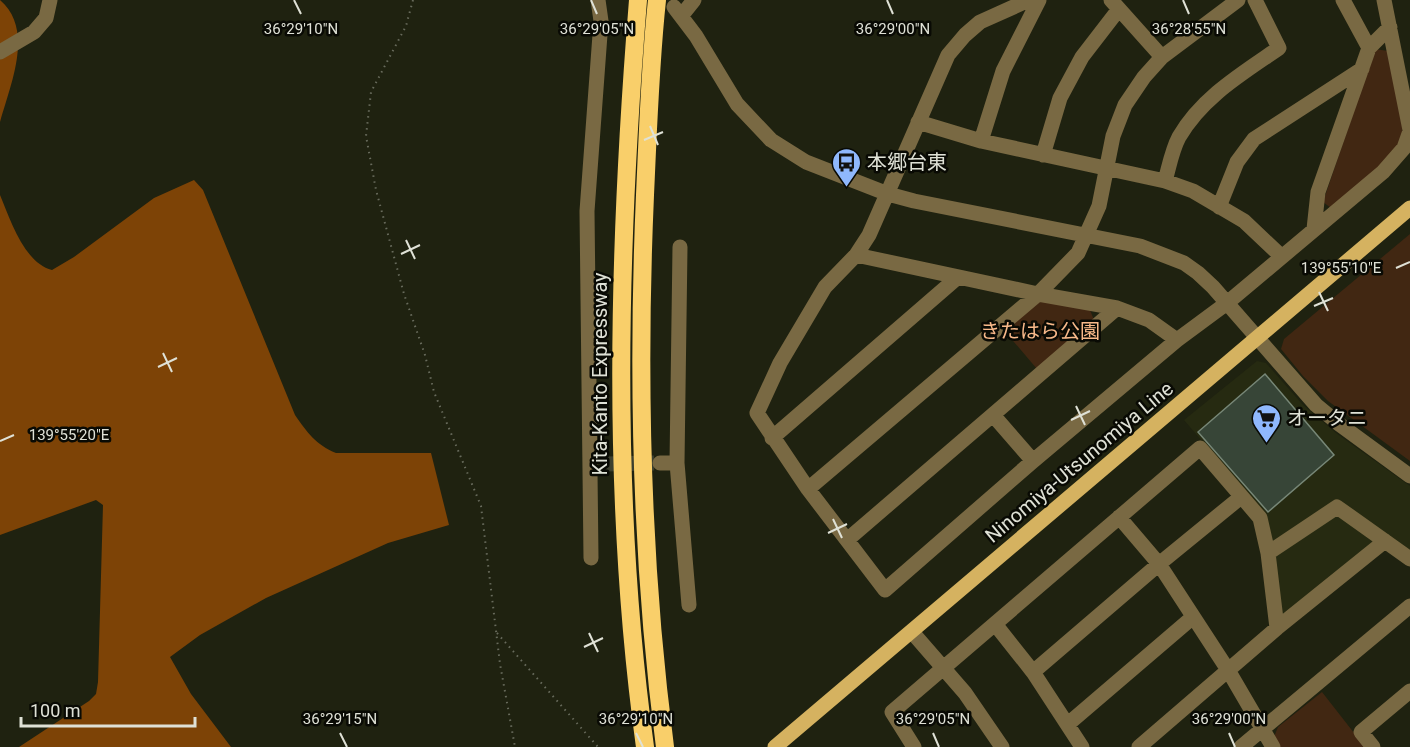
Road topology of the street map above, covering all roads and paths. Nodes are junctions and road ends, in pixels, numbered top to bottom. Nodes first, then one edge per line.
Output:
1 (50, 0) edge
2 (413, 0) edge
3 (598, 0) edge
4 (638, 0) edge
5 (694, 0) edge
6 (1029, 0) edge
7 (1039, 0) edge
8 (1238, 0) edge
9 (1255, 0) edge
10 (1343, 0) edge
11 (1384, 0) edge
12 (1115, 5) edge
13 (671, 7) edge
14 (1390, 27) junction
15 (1369, 48) junction
16 (0, 52) edge
17 (1162, 57) junction
18 (1362, 69) junction
19 (918, 122) junction
20 (1410, 130) edge
21 (981, 141) junction
22 (1043, 155) junction
23 (1106, 169) junction
24 (1165, 181) junction
25 (888, 194) junction
26 (1219, 207) junction
27 (1410, 208) edge
28 (1314, 229) junction
29 (1087, 235) junction
30 (680, 247) dead end
31 (856, 255) junction
32 (1281, 256) junction
33 (958, 277) junction
34 (1038, 294) junction
35 (1227, 303) junction
36 (1117, 308) junction
37 (1258, 338) junction
38 (1177, 340) junction
39 (993, 415) junction
40 (772, 438) junction
41 (1032, 461) junction
42 (660, 463) tunnel mouth
43 (677, 464) junction
44 (1410, 476) edge
45 (808, 489) junction
46 (1241, 497) junction
47 (1119, 517) junction
48 (847, 540) junction
49 (1384, 541) junction
50 (1268, 553) junction
51 (591, 558) dead end
52 (1410, 559) edge
53 (1159, 564) junction
54 (688, 605) dead end
55 (1410, 606) edge
56 (1193, 617) junction
57 (994, 624) junction
58 (1277, 628) junction
59 (912, 632) junction
60 (497, 633) junction
61 (942, 669) junction
62 (1228, 670) junction
63 (1033, 672) junction
64 (1410, 691) edge
65 (1068, 724) junction
66 (1262, 729) junction
67 (515, 747) edge
68 (598, 747) edge
69 (645, 747) edge
70 (665, 747) edge
71 (775, 747) edge
72 (914, 747) edge
73 (1002, 747) edge
74 (1082, 747) edge
75 (1139, 747) edge
76 (1241, 747) edge
77 (1273, 747) edge
78 (1373, 747) edge

1 - 16 street
2 - 60 path
3 - 51 street
4 - 69 highway, Kita-Kanto Expressway
5 - 13 street
6 - 19 street
7 - 21 street
8 - 17 street
9 - 24 street
10 - 15 street
11 - 14 street
12 - 17 street
12 - 22 street
13 - 25 street
13 - 70 highway, Kita-Kanto Expressway
14 - 15 street
14 - 20 street
15 - 18 street
17 - 23 street
18 - 26 street
18 - 28 street
19 - 21 street
19 - 25 street
20 - 28 street
21 - 22 street
22 - 23 street
23 - 24 street
23 - 29 street
24 - 26 street
25 - 29 street
25 - 31 street
26 - 32 street
27 - 37 main road, Ninomiya-Utsunomiya Line
28 - 32 street
29 - 34 street
29 - 35 street
30 - 43 street
31 - 33 street
31 - 40 street
32 - 35 street
33 - 34 street
33 - 40 street
34 - 36 street
34 - 45 street
35 - 37 street
35 - 38 street
36 - 38 street
36 - 39 street
37 - 44 street
37 - 59 main road, Ninomiya-Utsunomiya Line
38 - 41 street
39 - 41 street
39 - 48 street
40 - 45 street
41 - 48 street
42 - 43 street
43 - 54 street
45 - 48 street
46 - 47 street
46 - 50 street
46 - 53 street
47 - 53 street
47 - 57 street
49 - 50 street
49 - 52 street
49 - 58 street
50 - 58 street
53 - 56 street
53 - 63 street
55 - 66 street
56 - 62 street
56 - 65 street
57 - 61 street
57 - 63 street
58 - 62 street
59 - 61 street
59 - 71 main road, Ninomiya-Utsunomiya Line
60 - 67 path
60 - 68 path
61 - 72 street
61 - 73 street
62 - 66 street
62 - 75 street
63 - 65 street
64 - 78 street
65 - 74 street
66 - 76 street
66 - 77 street

